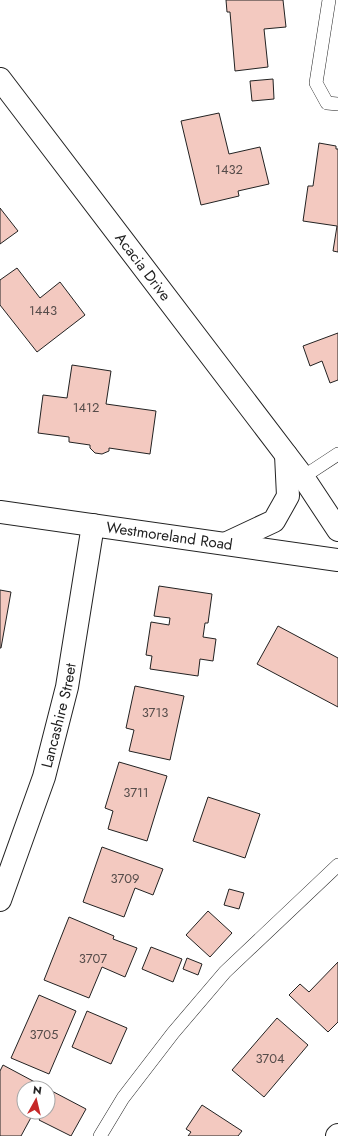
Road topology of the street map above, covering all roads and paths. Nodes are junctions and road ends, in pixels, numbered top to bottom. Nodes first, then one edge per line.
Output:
1 (329, 0) edge
2 (0, 79) edge
3 (338, 104) edge
4 (338, 454) edge
5 (286, 455) junction
6 (303, 477) junction
7 (0, 512) edge
8 (93, 525) junction
9 (338, 530) edge
10 (227, 543) junction
11 (338, 560) edge
12 (338, 865) edge
13 (0, 900) edge
14 (100, 1136) edge

1 - 3 lane
2 - 5 street, Acacia Drive
4 - 6 lane
5 - 6 street, Acacia Drive
5 - 10 street
6 - 9 street, Acacia Drive
7 - 8 street, Westmoreland Road
8 - 10 street, Westmoreland Road
8 - 13 street, Lancashire Street
10 - 11 street, Westmoreland Road
12 - 14 lane

